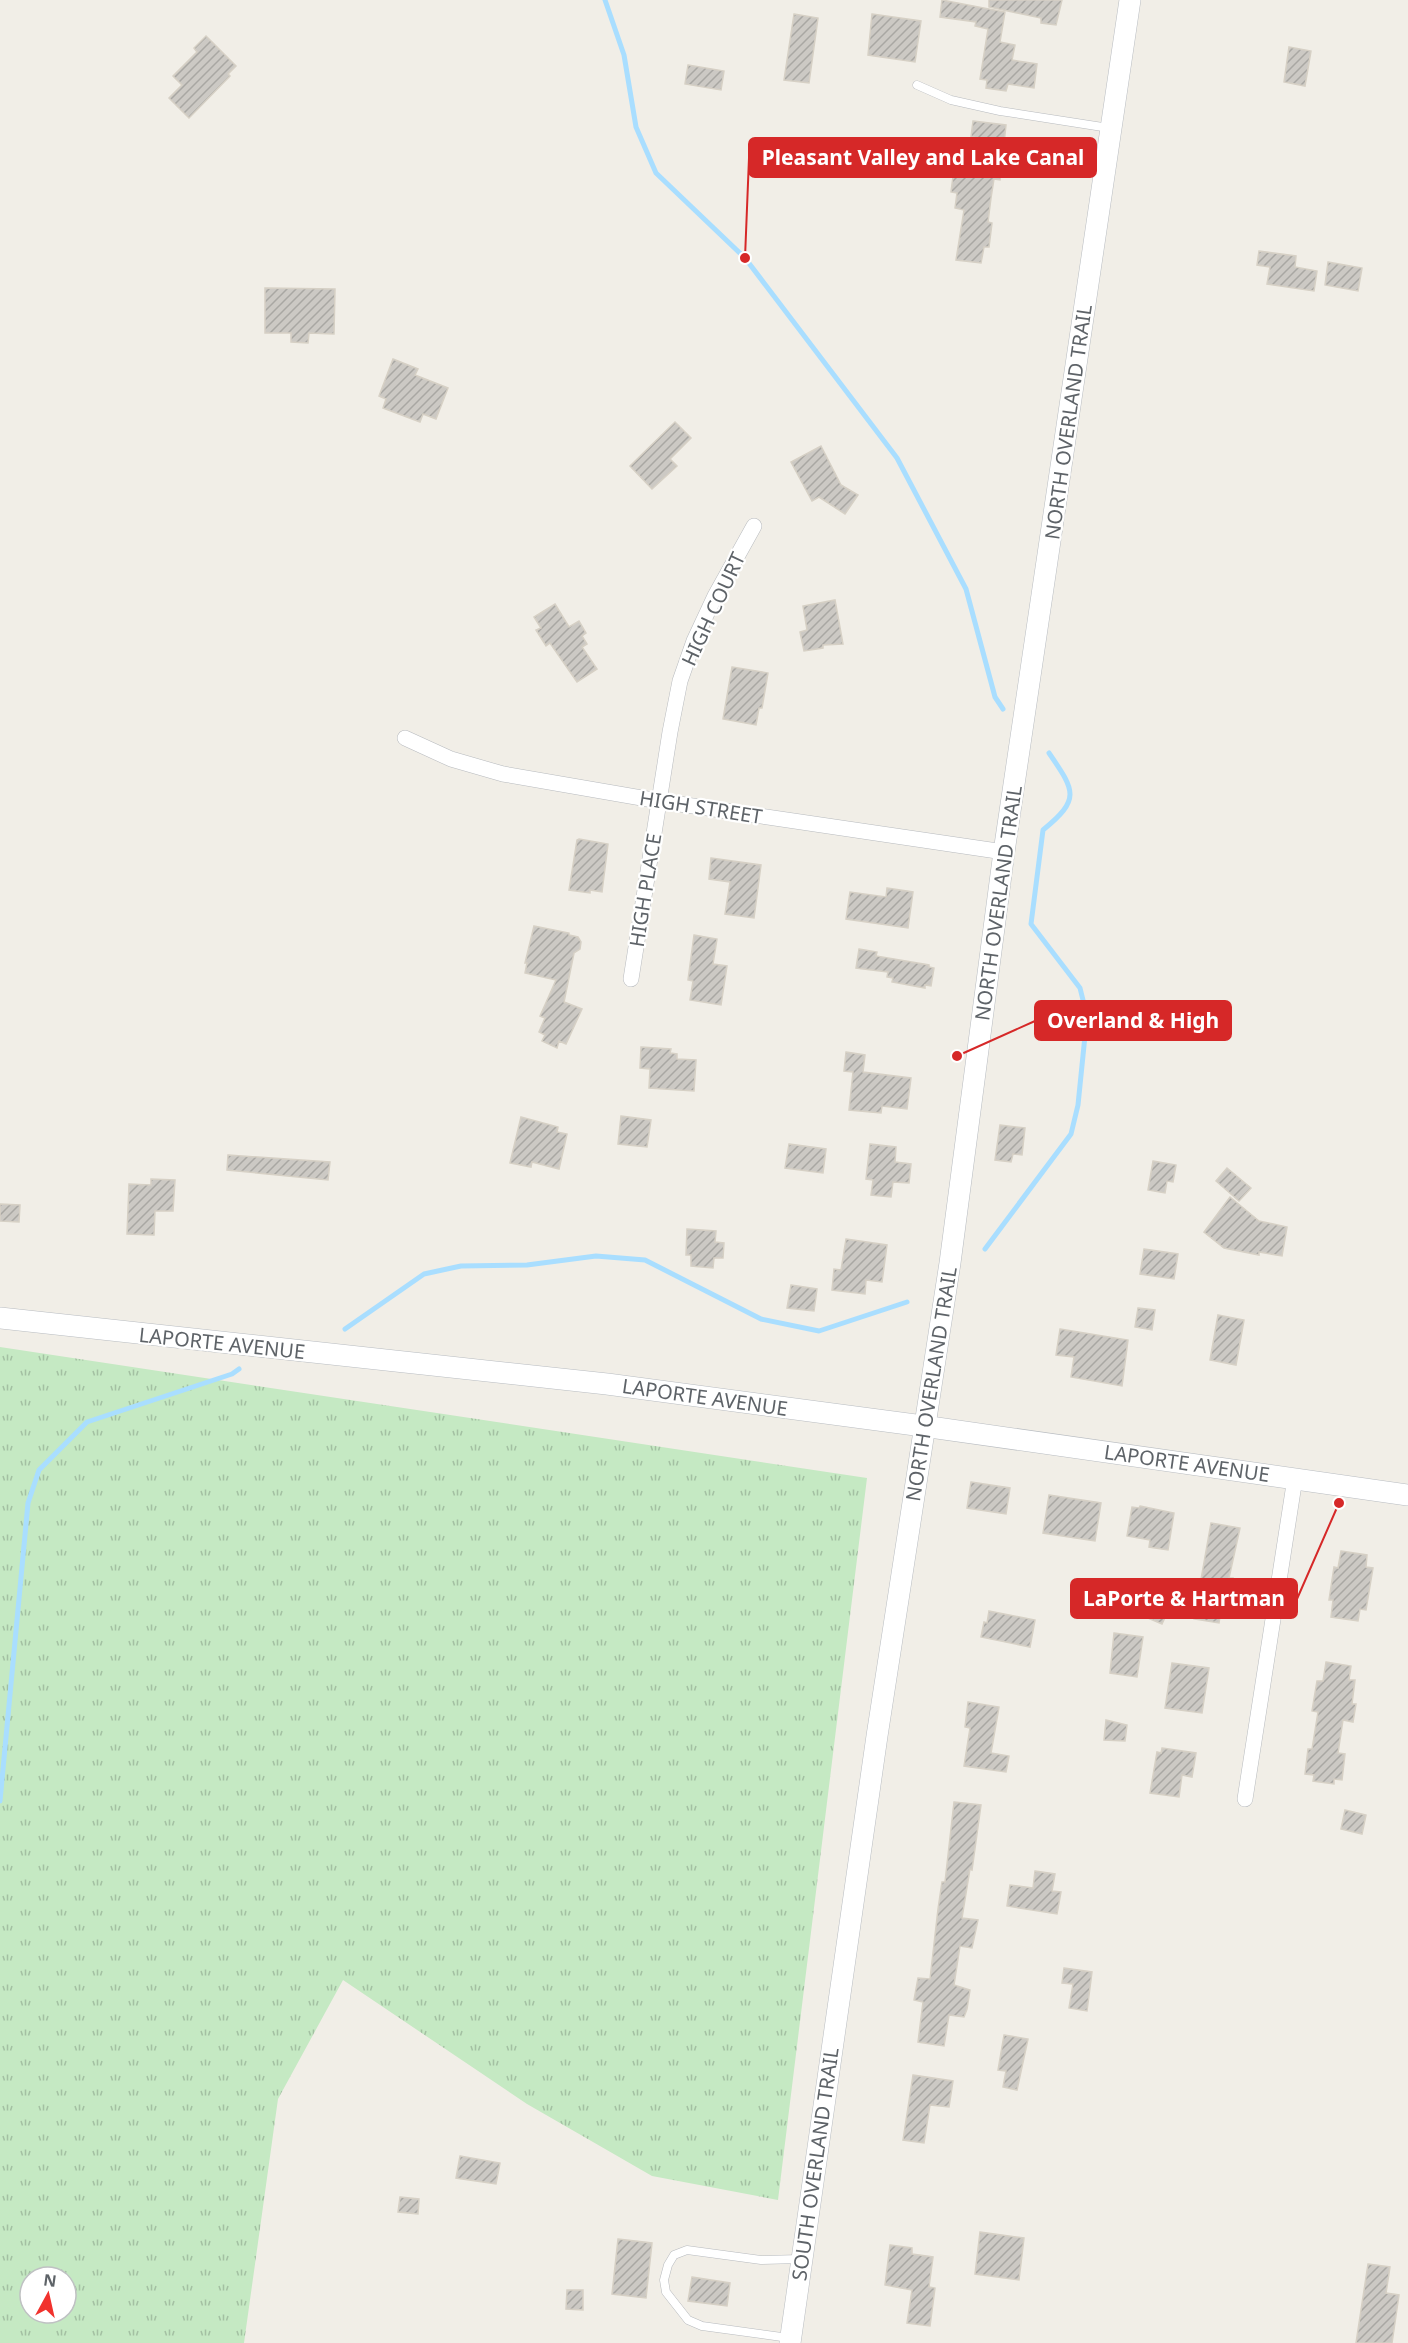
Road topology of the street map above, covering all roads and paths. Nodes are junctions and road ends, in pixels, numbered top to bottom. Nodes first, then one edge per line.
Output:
1 (1130, 0) edge
2 (917, 85) dead end
3 (1111, 129) junction
4 (754, 526) dead end
5 (405, 738) dead end
6 (659, 801) junction
7 (1004, 852) junction
8 (631, 979) dead end
9 (0, 1318) edge
10 (923, 1426) junction
11 (1295, 1478) junction
12 (1408, 1495) edge
13 (1245, 1799) dead end
14 (841, 1984) joint
15 (802, 2259) junction
16 (790, 2341) edge

1 - 3 main road, NORTH OVERLAND TRAIL
2 - 3 lane
3 - 7 main road, NORTH OVERLAND TRAIL
4 - 6 street, HIGH COURT
5 - 6 street, HIGH STREET
6 - 7 street, HIGH STREET
6 - 8 street, HIGH PLACE
7 - 10 main road, NORTH OVERLAND TRAIL
9 - 10 main road, LAPORTE AVENUE
10 - 11 main road, LAPORTE AVENUE
10 - 14 main road, NORTH OVERLAND TRAIL
11 - 12 main road, LAPORTE AVENUE
11 - 13 street
14 - 15 main road, SOUTH OVERLAND TRAIL
15 - 16 main road, SOUTH OVERLAND TRAIL
15 - 16 lane

